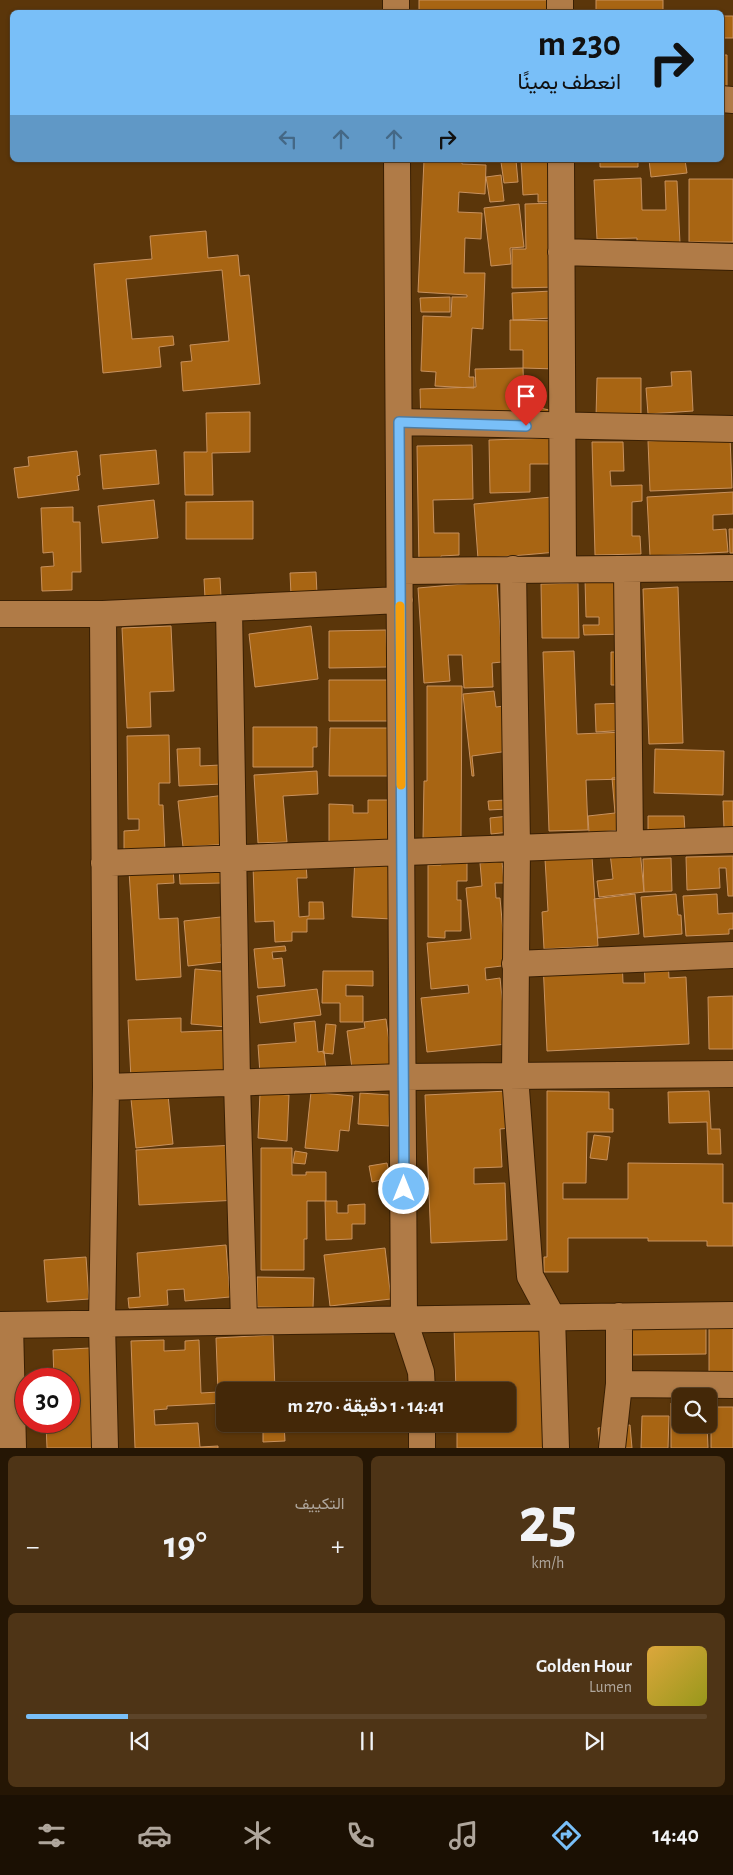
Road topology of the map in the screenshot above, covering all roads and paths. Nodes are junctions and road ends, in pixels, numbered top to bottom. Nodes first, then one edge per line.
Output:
1 (397, 162) edge
2 (561, 162) edge
3 (561, 252) junction
4 (733, 257) edge
5 (399, 422) junction
6 (562, 426) junction
7 (733, 429) edge
8 (627, 568) junction
9 (733, 568) edge
10 (513, 569) junction
11 (563, 569) junction
12 (400, 571) junction
13 (400, 600) junction
14 (229, 608) junction
15 (0, 614) edge
16 (103, 614) junction
17 (733, 840) edge
18 (630, 844) junction
19 (516, 848) junction
20 (401, 852) junction
21 (233, 858) junction
22 (104, 863) junction
23 (733, 955) edge
24 (515, 964) junction
25 (733, 1074) edge
26 (515, 1076) junction
27 (403, 1077) junction
28 (237, 1082) junction
29 (106, 1087) junction
30 (733, 1315) edge
31 (619, 1316) junction
32 (552, 1318) junction
33 (404, 1320) junction
34 (244, 1321) junction
35 (102, 1324) junction
36 (5, 1325) edge
37 (422, 1382) edge
38 (619, 1384) junction
39 (733, 1385) edge
40 (422, 1432) edge
41 (13, 1448) edge
42 (105, 1448) edge
43 (422, 1448) edge
44 (556, 1448) edge
45 (612, 1448) edge

1 - 5 street
2 - 3 street
3 - 4 street
3 - 6 street
5 - 6 street
5 - 12 street
6 - 7 street
6 - 11 street
8 - 9 street
8 - 11 street
8 - 18 street
10 - 11 street
10 - 12 street
10 - 19 street
12 - 13 street
13 - 14 street
13 - 20 street
14 - 16 street
14 - 21 street
15 - 16 street
16 - 22 street
17 - 18 street
18 - 19 street
19 - 20 street
19 - 24 street
20 - 21 street
20 - 27 street
21 - 22 street
21 - 28 street
22 - 29 street
23 - 24 street
24 - 26 street
25 - 26 street
26 - 27 street
26 - 32 street
27 - 28 street
27 - 33 street
28 - 29 street
28 - 34 street
29 - 35 street
30 - 31 street
31 - 32 street
31 - 38 street
32 - 33 street
32 - 44 street
33 - 34 street
33 - 37 street
34 - 35 street
35 - 36 street
35 - 42 street
36 - 41 street
38 - 39 street
38 - 45 street
40 - 43 street

